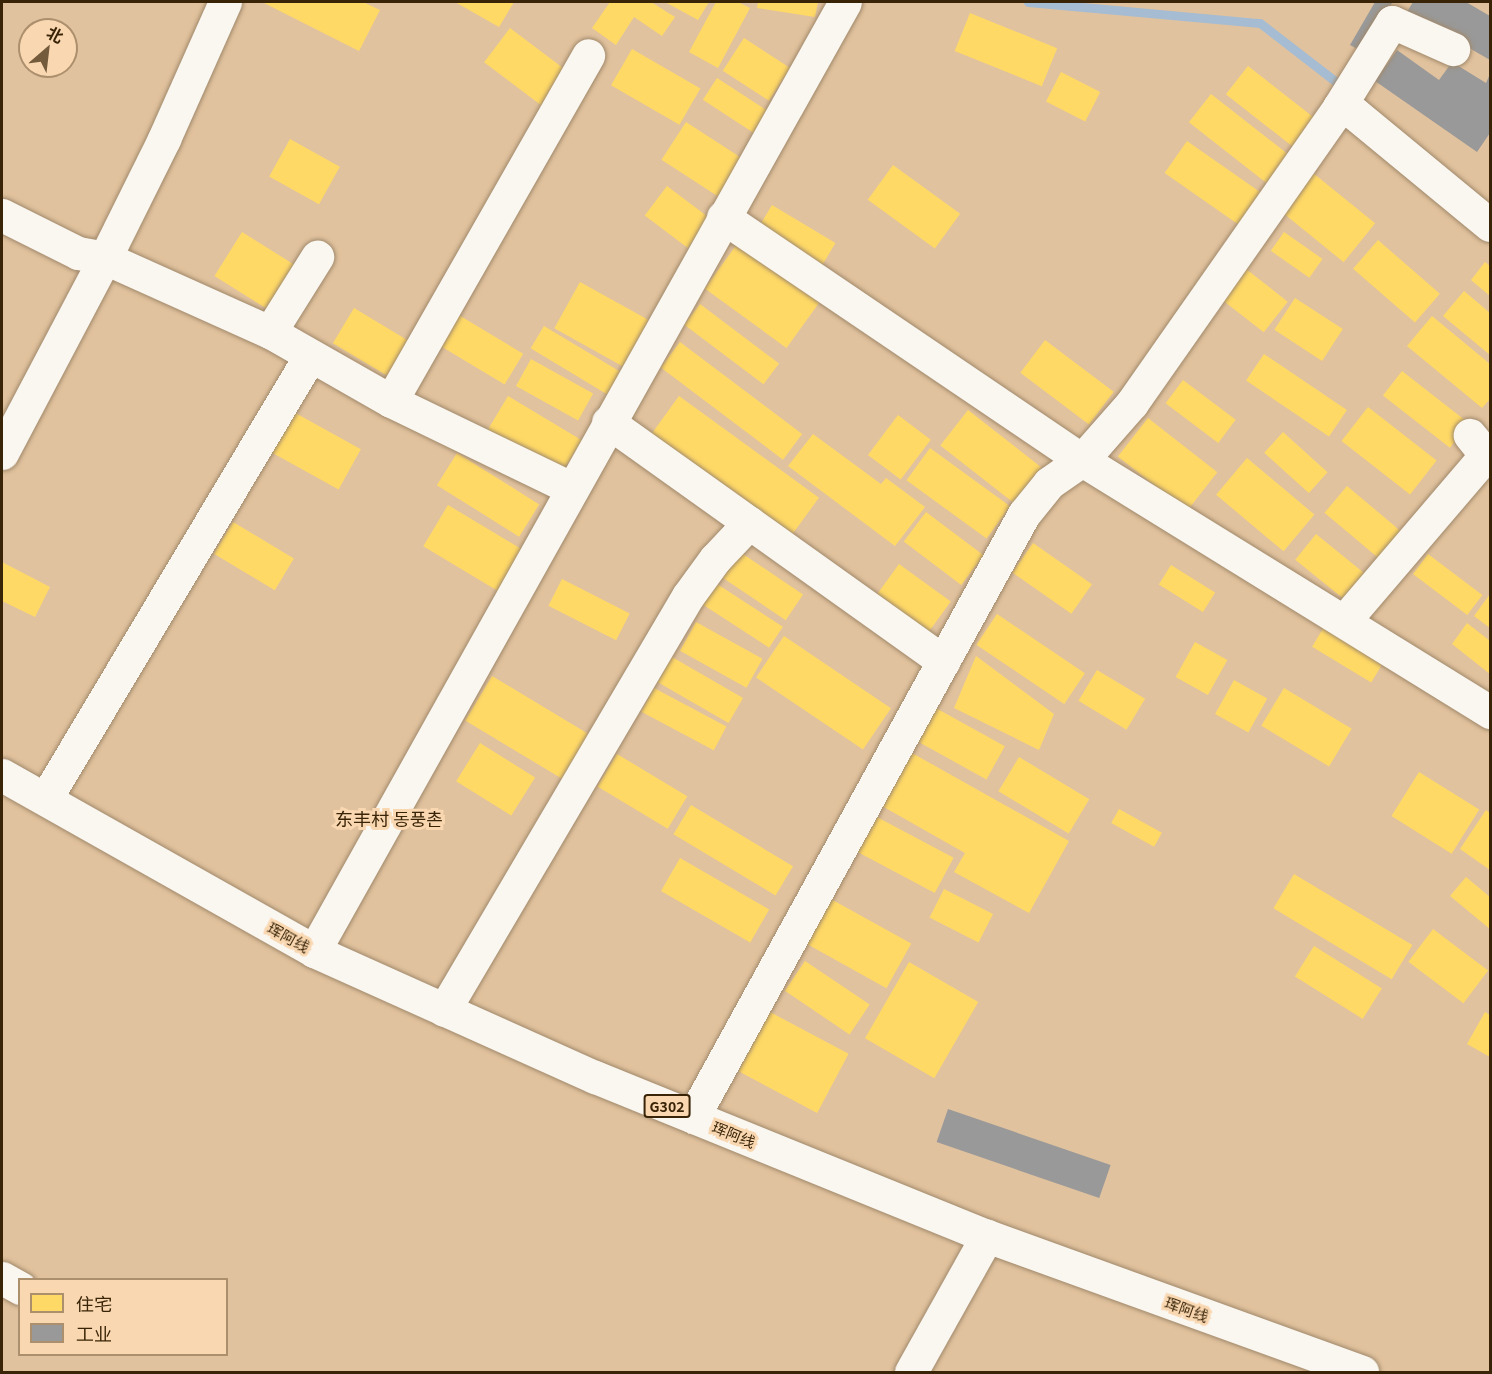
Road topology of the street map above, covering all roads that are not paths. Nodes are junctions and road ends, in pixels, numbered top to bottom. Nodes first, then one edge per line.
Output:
1 (225, 2) edge
2 (845, 2) edge
3 (1453, 49) dead end
4 (588, 56) dead end
5 (1346, 95) junction
6 (2, 215) edge
7 (723, 217) junction
8 (1491, 225) edge
9 (317, 257) dead end
10 (105, 258) junction
11 (270, 332) junction
12 (310, 356) junction
13 (391, 401) junction
14 (608, 422) junction
15 (1470, 435) dead end
16 (2, 453) edge
17 (1083, 460) junction
18 (571, 488) junction
19 (749, 523) junction
20 (1344, 621) junction
21 (943, 661) junction
22 (1491, 712) edge
23 (2, 775) edge
24 (46, 798) junction
25 (314, 951) junction
26 (444, 1010) junction
27 (693, 1117) junction
28 (987, 1236) junction
29 (2, 1278) edge
30 (18, 1287) edge
31 (911, 1372) edge
32 (1362, 1372) edge

1 - 10 main road
2 - 7 main road
3 - 5 main road
4 - 13 main road
5 - 8 main road
5 - 17 main road
6 - 10 main road
7 - 14 main road
7 - 17 main road
9 - 11 main road
10 - 11 main road
10 - 16 main road
11 - 12 main road
12 - 13 main road
12 - 24 main road
13 - 18 main road
14 - 18 main road
14 - 19 main road
15 - 20 main road
17 - 20 main road
17 - 21 main road
18 - 25 main road
19 - 21 main road
19 - 26 main road
20 - 22 main road
21 - 27 main road
23 - 24 main road, 珲阿线 / G302
24 - 25 main road, 珲阿线 / G302
25 - 26 main road, 珲阿线 / G302
26 - 27 main road, 珲阿线 / G302
27 - 28 main road, 珲阿线 / G302
28 - 31 main road
28 - 32 main road, 珲阿线 / G302
29 - 30 main road

